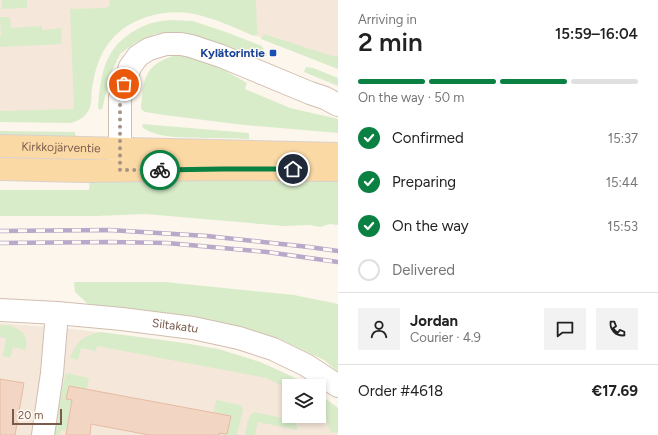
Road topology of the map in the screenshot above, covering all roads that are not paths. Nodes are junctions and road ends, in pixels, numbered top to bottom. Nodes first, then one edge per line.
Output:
1 (334, 100) edge
2 (0, 146) edge
3 (120, 149) junction
4 (338, 154) edge
5 (0, 169) edge
6 (120, 170) junction
7 (338, 170) edge
8 (0, 310) edge
9 (58, 313) junction
10 (338, 386) edge
11 (43, 435) edge

1 - 3 street
2 - 3 main road, Kirkkojärventie
3 - 4 main road, Kirkkojärventie
3 - 6 street
5 - 6 main road, Kirkkojärventie
6 - 7 main road, Kirkkojärventie
8 - 9 street, Siltakatu
9 - 10 street, Siltakatu
9 - 11 street

